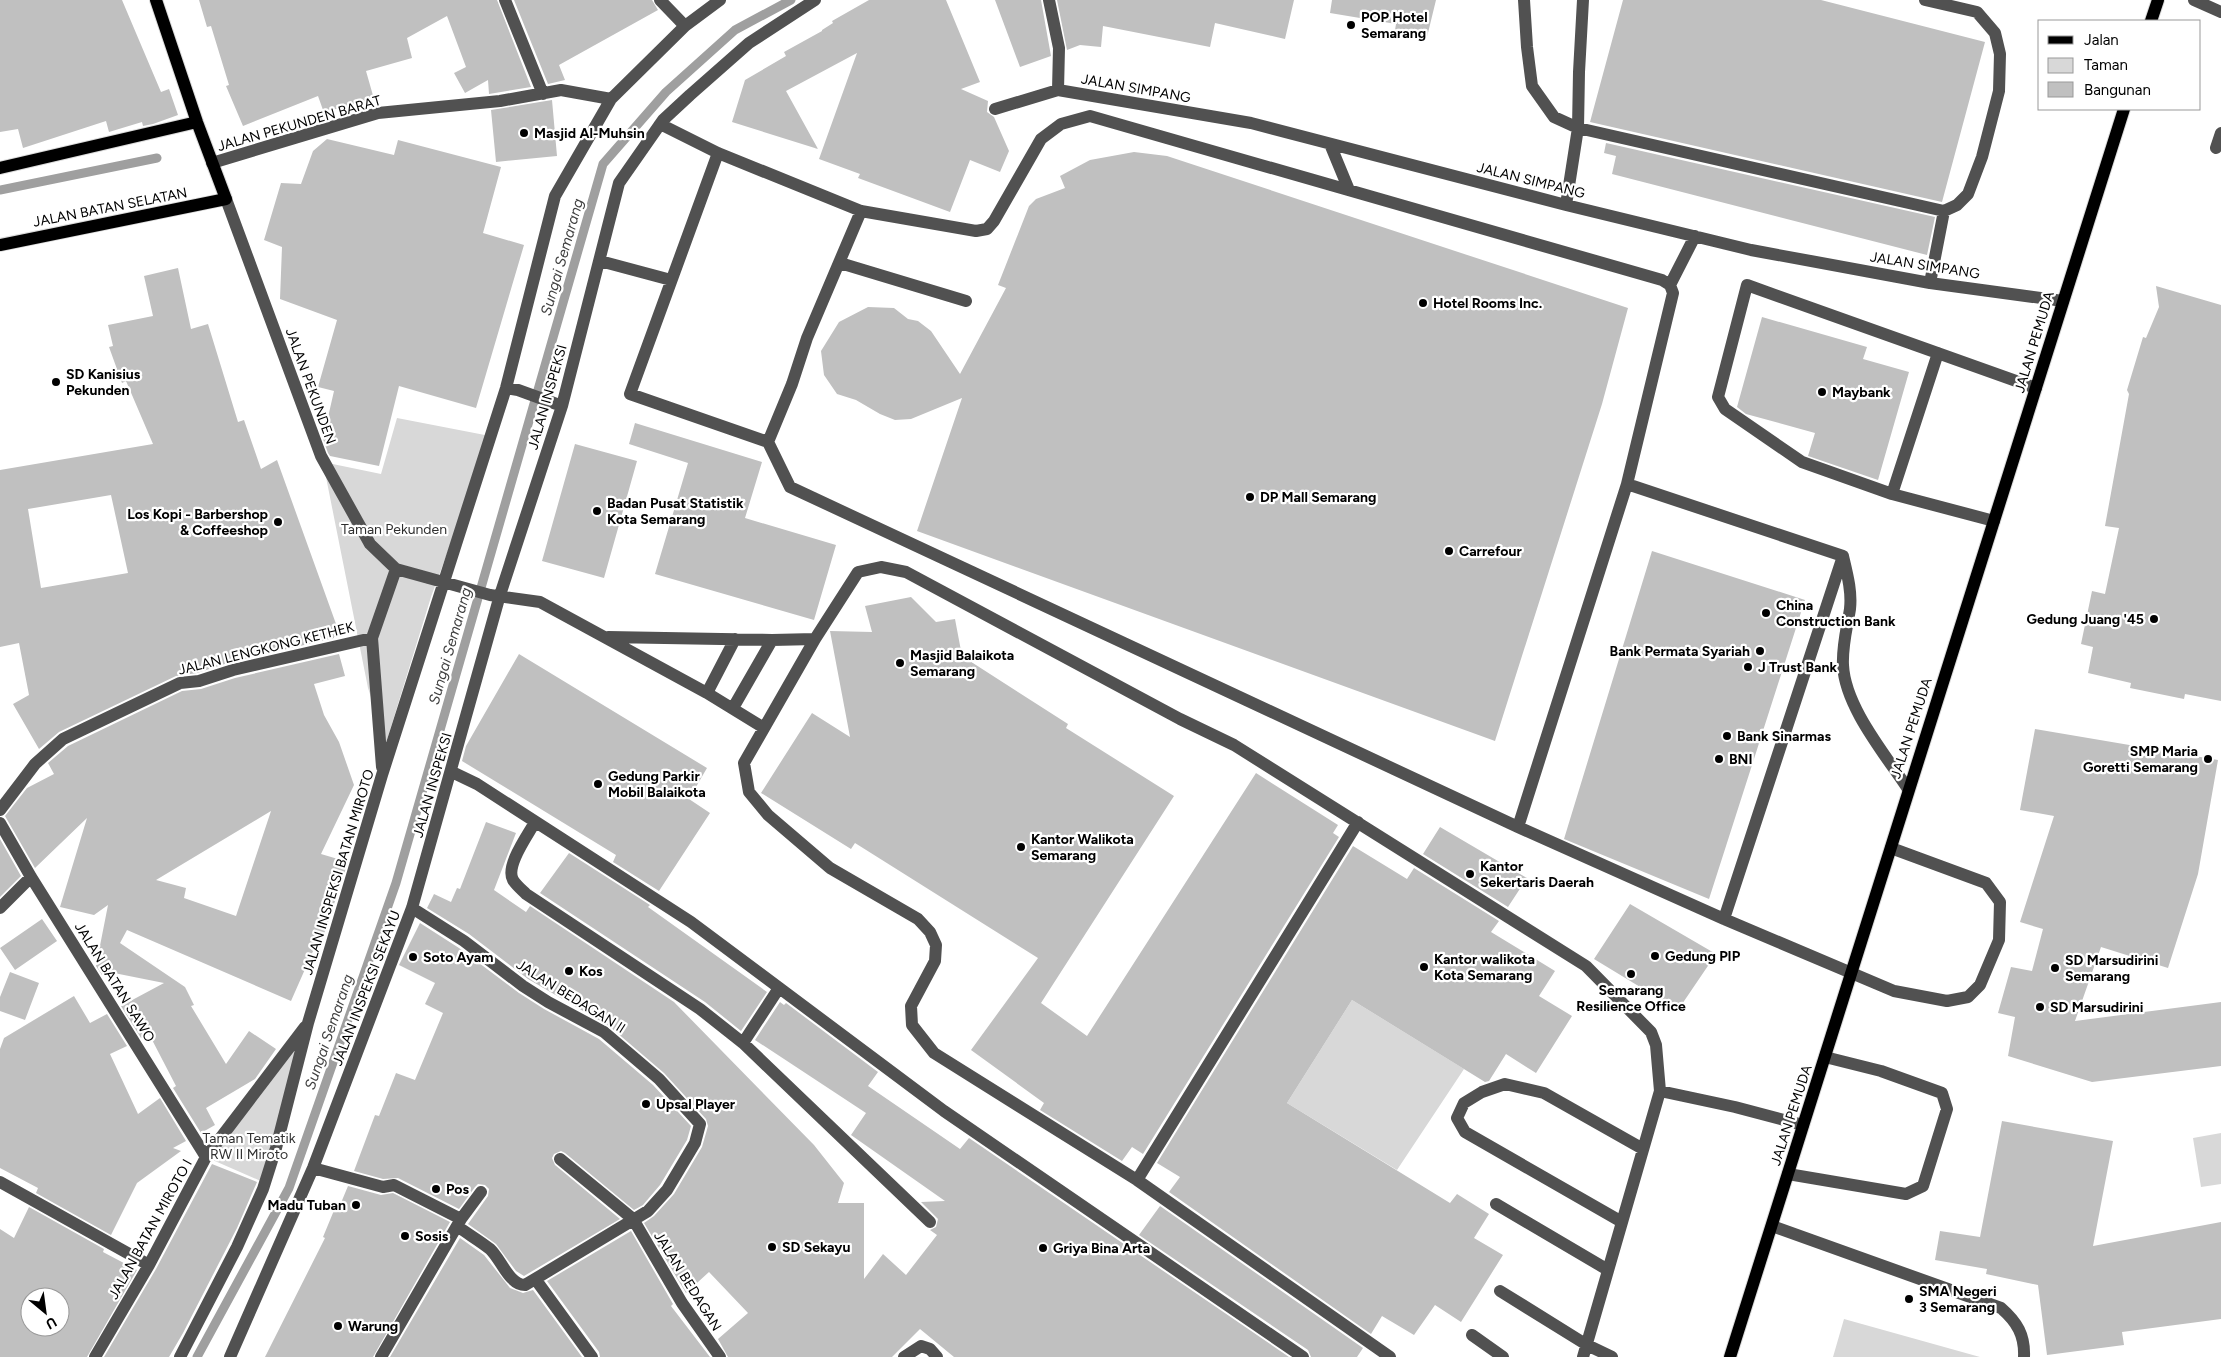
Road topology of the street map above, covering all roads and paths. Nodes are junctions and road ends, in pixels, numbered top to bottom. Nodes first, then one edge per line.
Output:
1 (156, 0) edge
2 (505, 0) edge
3 (660, 0) edge
4 (720, 0) edge
5 (814, 0) edge
6 (1049, 0) edge
7 (1524, 0) edge
8 (1583, 0) edge
9 (1924, 0) edge
10 (2158, 0) edge
11 (2194, 0) edge
12 (2221, 12) edge
13 (2151, 20) edge
14 (685, 26) junction
15 (1058, 90) junction
16 (543, 94) junction
17 (610, 99) junction
18 (995, 109) dead end
19 (2124, 110) edge
20 (197, 122) junction
21 (660, 124) junction
22 (1578, 128) junction
23 (2221, 132) edge
24 (1330, 144) junction
25 (2216, 148) dead end
26 (718, 153) junction
27 (212, 163) junction
28 (0, 168) edge
29 (1349, 190) junction
30 (226, 199) junction
31 (1566, 205) junction
32 (861, 211) junction
33 (1944, 211) junction
34 (1695, 236) junction
35 (0, 245) edge
36 (600, 261) junction
37 (840, 263) junction
38 (672, 280) junction
39 (1930, 283) junction
40 (1670, 285) junction
41 (2063, 301) junction
42 (966, 302) dead end
43 (1938, 353) junction
44 (2036, 388) junction
45 (512, 389) junction
46 (560, 406) junction
47 (768, 442) junction
48 (1627, 484) junction
49 (1892, 494) junction
50 (1994, 521) junction
51 (1843, 556) junction
52 (396, 569) junction
53 (443, 582) junction
54 (495, 595) junction
55 (605, 637) junction
56 (372, 638) junction
57 (735, 639) junction
58 (815, 639) junction
59 (772, 640) junction
60 (707, 693) junction
61 (733, 708) junction
62 (764, 728) junction
63 (452, 772) junction
64 (382, 775) junction
65 (1908, 789) junction
66 (0, 810) edge
67 (535, 822) junction
68 (1358, 822) junction
69 (0, 823) edge
70 (1518, 827) junction
71 (1891, 848) junction
72 (421, 876) joint
73 (31, 877) junction
74 (0, 908) edge
75 (412, 908) junction
76 (1724, 919) junction
77 (1852, 972) junction
78 (779, 988) junction
79 (308, 1022) junction
80 (743, 1043) junction
81 (1825, 1057) junction
82 (1660, 1091) junction
83 (1803, 1125) junction
84 (1643, 1149) junction
85 (206, 1157) junction
86 (560, 1159) dead end
87 (313, 1168) junction
88 (1788, 1174) junction
89 (1137, 1180) junction
90 (0, 1182) edge
91 (481, 1192) dead end
92 (1496, 1204) dead end
93 (633, 1219) junction
94 (930, 1222) dead end
95 (1622, 1222) junction
96 (459, 1223) junction
97 (1772, 1226) junction
98 (149, 1265) junction
99 (1608, 1270) junction
100 (536, 1280) junction
101 (1500, 1291) dead end
102 (1472, 1334) dead end
103 (1585, 1351) edge
104 (95, 1357) edge
105 (180, 1357) edge
106 (230, 1357) edge
107 (381, 1357) edge
108 (592, 1357) edge
109 (720, 1357) edge
110 (904, 1357) edge
111 (937, 1357) edge
112 (1303, 1357) edge
113 (1390, 1357) edge
114 (1503, 1357) edge
115 (1612, 1357) edge
116 (1730, 1357) edge
117 (2024, 1357) edge

1 - 20 main road, JALAN PEKUNDEN
2 - 16 street
3 - 14 street
4 - 14 street, JALAN INSPEKSI BATAN MIROTO
5 - 21 street, JALAN INSPEKSI
6 - 15 street
7 - 22 street
8 - 22 street
9 - 33 street
10 - 13 main road
11 - 12 street
14 - 17 street, JALAN INSPEKSI BATAN MIROTO
15 - 18 street, JALAN SIMPANG
15 - 24 street, JALAN SIMPANG
16 - 17 street, JALAN PEKUNDEN BARAT
16 - 27 street, JALAN PEKUNDEN BARAT
17 - 45 street, JALAN INSPEKSI BATAN MIROTO
19 - 41 main road, JALAN PEMUDA
20 - 27 main road, JALAN PEKUNDEN
20 - 28 main road
21 - 26 street
21 - 36 street, JALAN INSPEKSI
22 - 31 street
22 - 33 street
23 - 25 street
24 - 29 street
24 - 31 street, JALAN SIMPANG
26 - 32 street
26 - 38 street
27 - 30 main road, JALAN PEKUNDEN
29 - 32 street
29 - 40 street
30 - 35 main road, JALAN BATAN SELATAN
30 - 52 street, JALAN PEKUNDEN
31 - 34 street, JALAN SIMPANG
32 - 37 street
33 - 39 street
34 - 39 street, JALAN SIMPANG
34 - 40 street
36 - 38 street
36 - 46 street, JALAN INSPEKSI
37 - 42 street
37 - 47 street
38 - 47 street
39 - 41 street, JALAN SIMPANG
40 - 48 street
41 - 44 main road, JALAN PEMUDA
43 - 44 street
43 - 49 street
43 - 49 street
44 - 50 main road, JALAN PEMUDA
45 - 46 street
45 - 53 street, JALAN INSPEKSI BATAN MIROTO
46 - 54 street, JALAN INSPEKSI
47 - 70 street
48 - 51 street
48 - 70 street
49 - 50 street
50 - 65 main road, JALAN PEMUDA
51 - 65 street
51 - 76 street
52 - 53 street
52 - 56 street
53 - 54 street
53 - 64 street, JALAN INSPEKSI BATAN MIROTO
54 - 55 street
54 - 63 street, JALAN INSPEKSI
55 - 57 street
55 - 60 street
56 - 64 street
56 - 66 street, JALAN LENGKONG KETHEK
57 - 59 street
57 - 60 street
58 - 59 street
58 - 62 street
58 - 68 street
59 - 61 street
60 - 61 street
61 - 62 street
62 - 89 street
63 - 67 street
63 - 72 street, JALAN INSPEKSI
64 - 79 street, JALAN INSPEKSI BATAN MIROTO
65 - 71 main road, JALAN PEMUDA
67 - 78 street
67 - 80 street
68 - 82 street
68 - 89 street
69 - 73 street, JALAN BATAN SAWO
70 - 76 street
71 - 77 main road, JALAN PEMUDA
71 - 77 street
72 - 75 street, JALAN INSPEKSI SEKAYU
73 - 74 street
73 - 85 street, JALAN BATAN SAWO
75 - 87 street, JALAN INSPEKSI SEKAYU
75 - 93 street, JALAN BEDAGAN II
76 - 77 street
77 - 81 main road, JALAN PEMUDA
78 - 80 street
78 - 112 street
79 - 85 street, JALAN BATAN MIROTO I
79 - 105 street, JALAN INSPEKSI BATAN MIROTO
80 - 94 street
81 - 83 main road, JALAN PEMUDA
81 - 88 street
82 - 83 street
82 - 84 street
83 - 88 main road, JALAN PEMUDA
84 - 95 street
84 - 95 street
85 - 98 street, JALAN BATAN MIROTO I
86 - 93 street
87 - 96 street
87 - 106 street, JALAN INSPEKSI SEKAYU
88 - 97 main road, JALAN PEMUDA
89 - 113 street
90 - 98 street
91 - 96 street
92 - 99 street
93 - 100 street
93 - 109 street, JALAN BEDAGAN
95 - 99 street
96 - 100 street
96 - 107 street
97 - 116 main road, JALAN PEMUDA
97 - 117 street
98 - 104 street, JALAN BATAN MIROTO I
99 - 103 street
100 - 108 street
101 - 103 street
102 - 114 street
103 - 115 street
110 - 111 street

